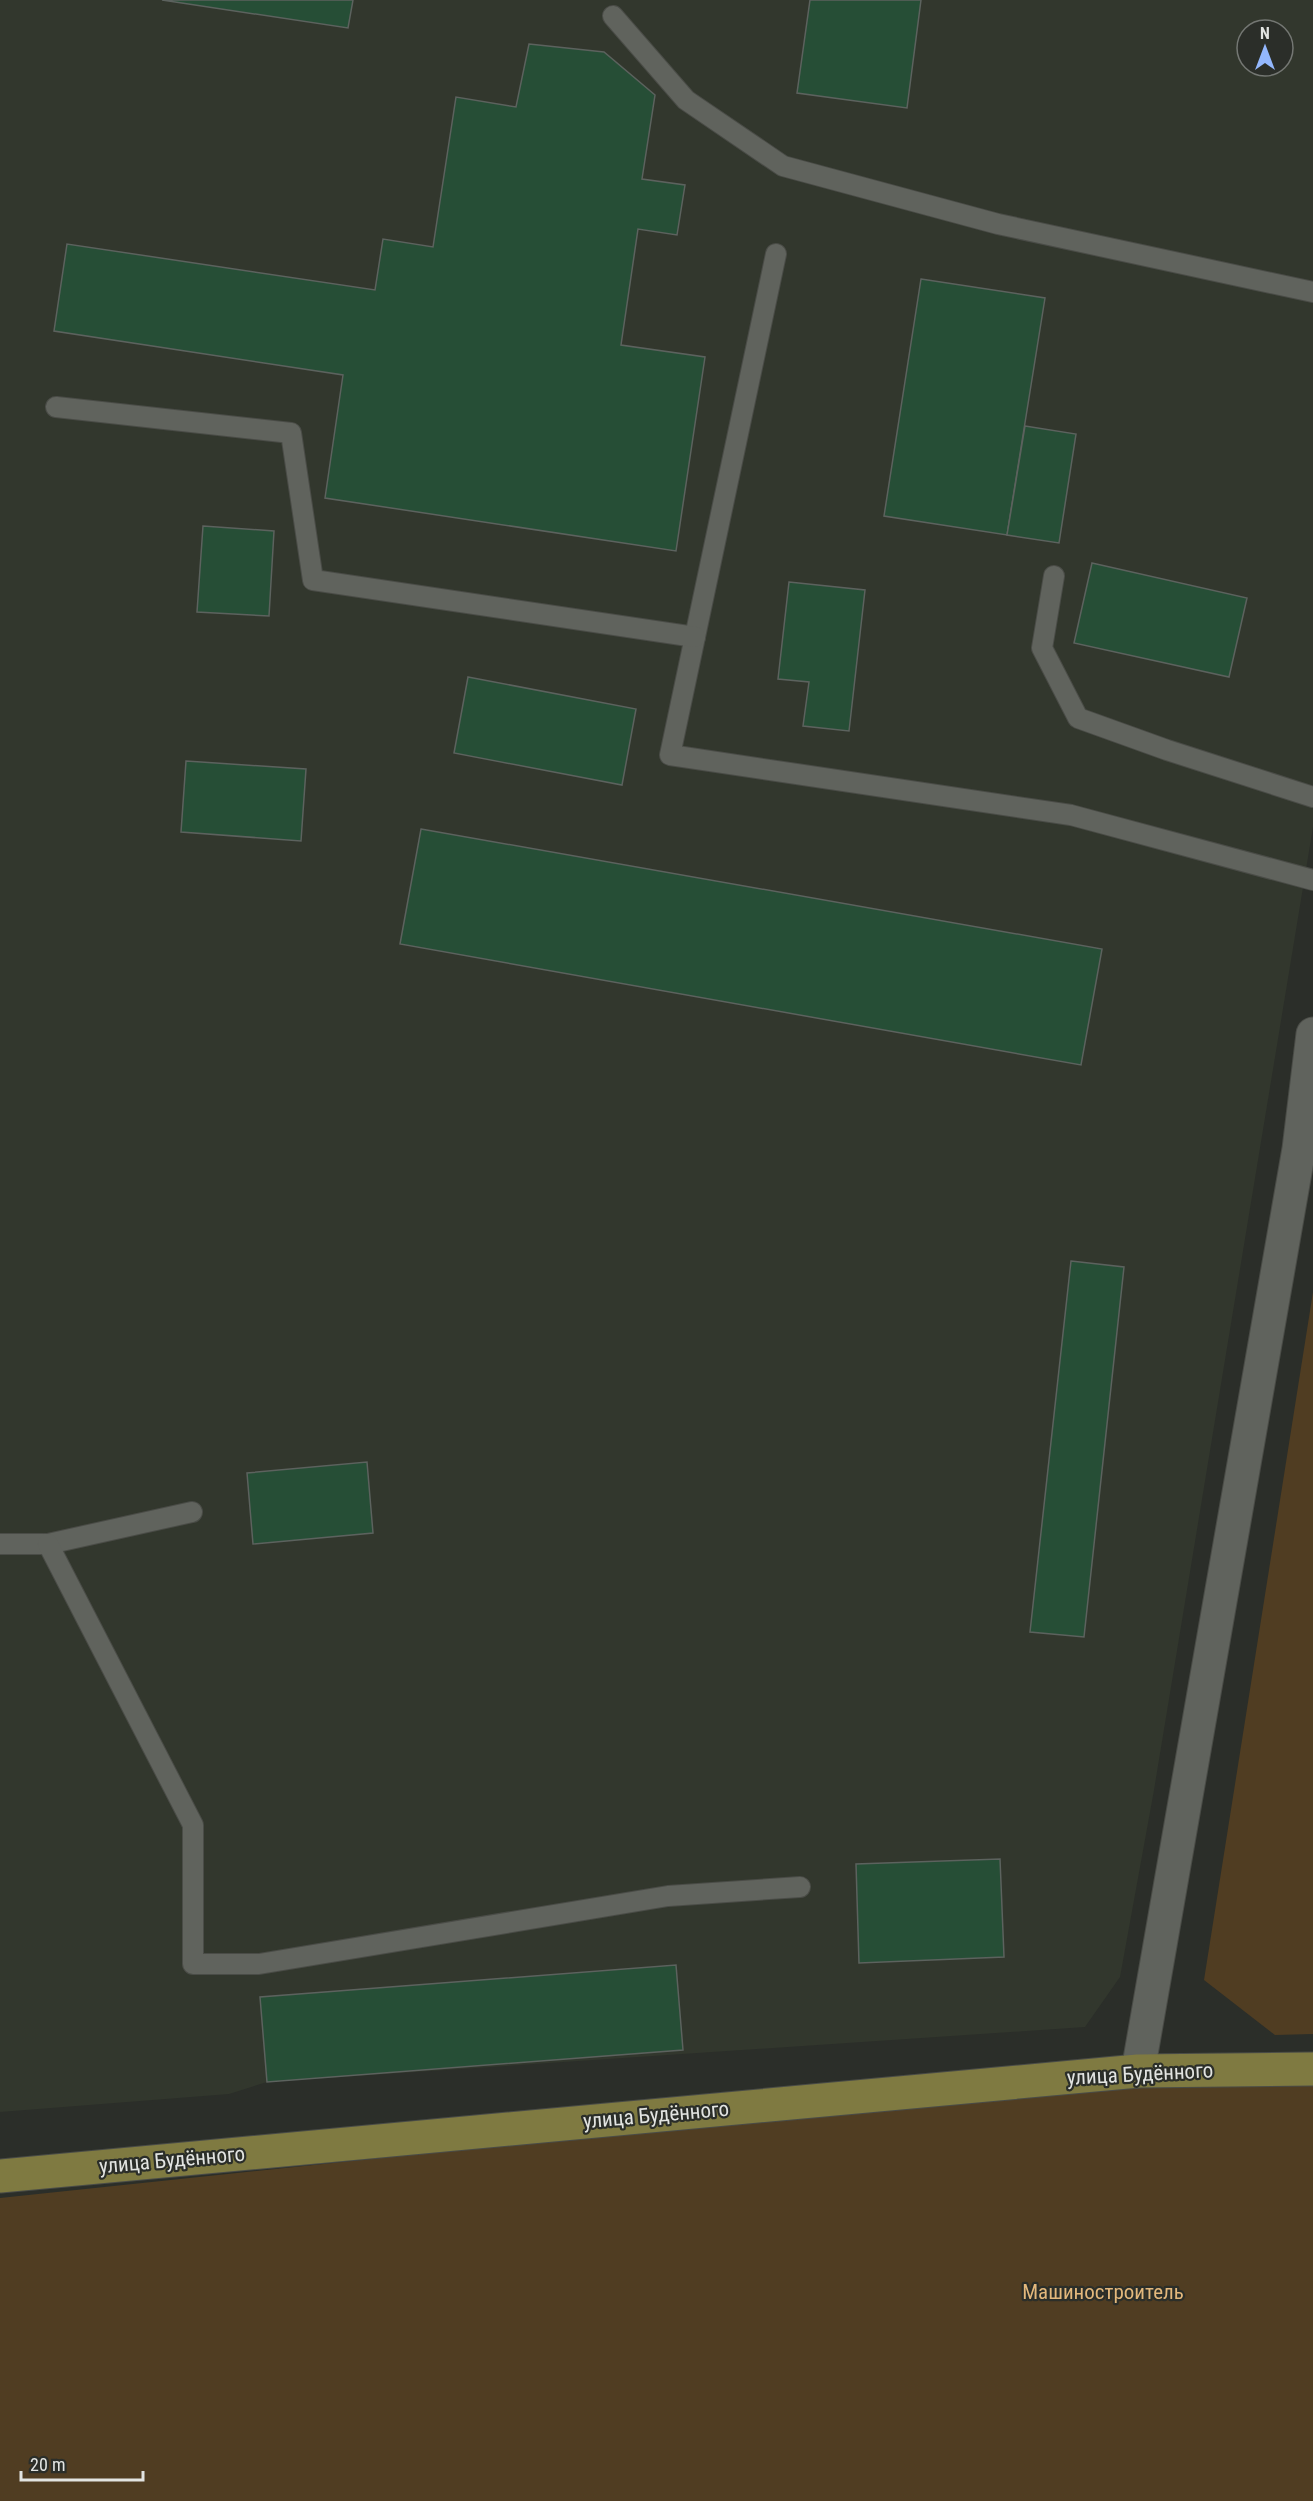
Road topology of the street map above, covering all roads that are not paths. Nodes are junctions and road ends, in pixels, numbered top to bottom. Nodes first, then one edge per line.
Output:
1 (613, 16) dead end
2 (776, 254) dead end
3 (1313, 292) edge
4 (56, 406) dead end
5 (1054, 576) dead end
6 (695, 638) junction
7 (1313, 797) edge
8 (1313, 880) edge
9 (1313, 1034) edge
10 (192, 1512) dead end
11 (0, 1544) edge
12 (48, 1544) junction
13 (800, 1887) dead end
14 (1313, 2069) edge
15 (1137, 2071) junction
16 (0, 2176) edge

1 - 3 lane
2 - 6 lane
4 - 6 lane
5 - 7 lane
6 - 8 lane
9 - 15 street
10 - 12 lane
11 - 12 lane
12 - 13 lane
14 - 15 main road, улица Будённого
15 - 16 main road, улица Будённого

